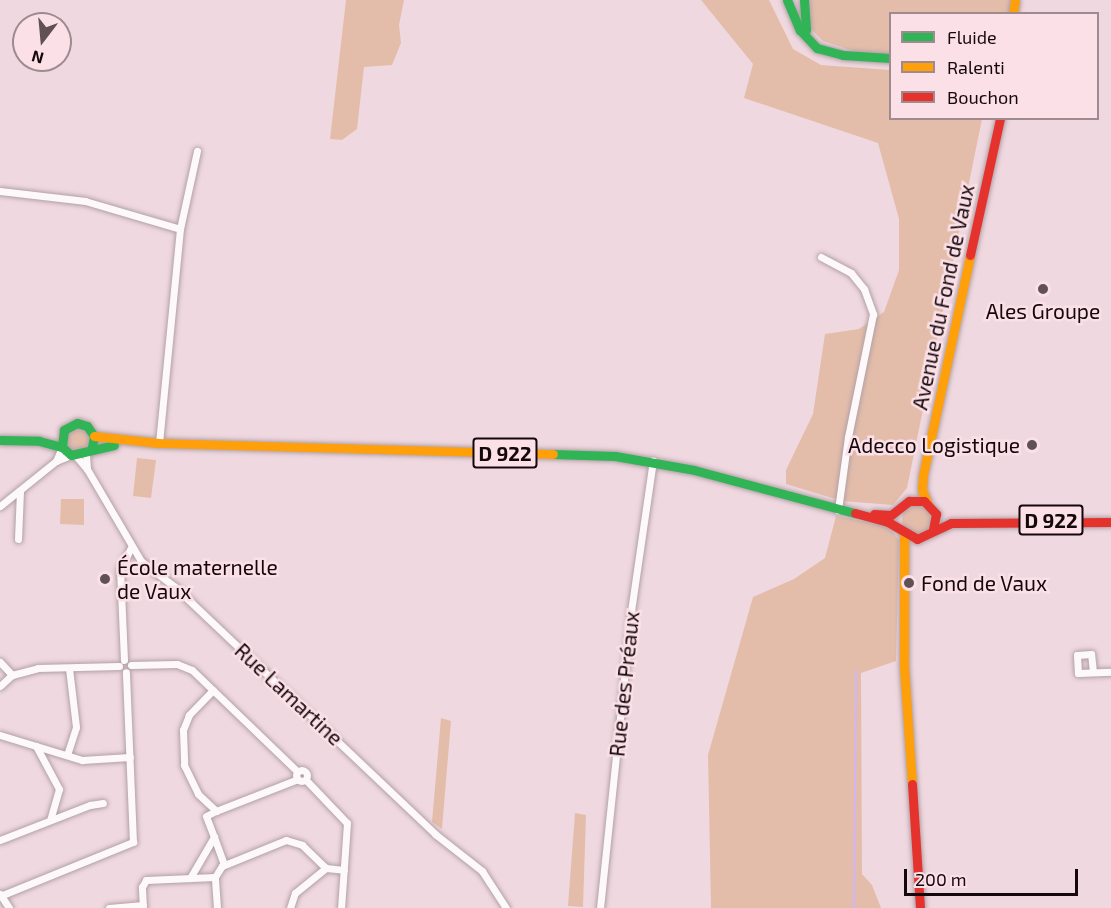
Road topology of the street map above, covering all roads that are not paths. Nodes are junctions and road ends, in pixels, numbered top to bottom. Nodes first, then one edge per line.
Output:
1 (787, 0) edge
2 (804, 0) edge
3 (843, 56) junction
4 (889, 58) edge
5 (999, 121) edge
6 (197, 151) dead end
7 (0, 191) edge
8 (180, 229) junction
9 (821, 257) dead end
10 (61, 435) junction
11 (94, 436) junction
12 (0, 440) edge
13 (39, 441) junction
14 (159, 443) junction
15 (62, 447) junction
16 (89, 451) junction
17 (74, 456) junction
18 (56, 461) junction
19 (652, 461) junction
20 (87, 469) junction
21 (923, 475) junction
22 (20, 491) junction
23 (909, 501) junction
24 (927, 502) junction
25 (0, 506) edge
26 (900, 509) junction
27 (841, 511) junction
28 (936, 513) junction
29 (986, 520) junction
30 (1111, 522) edge
31 (933, 530) junction
32 (902, 531) junction
33 (18, 538) dead end
34 (916, 539) junction
35 (131, 547) junction
36 (907, 554) junction
37 (0, 662) edge
38 (122, 663) junction
39 (69, 668) junction
40 (128, 669) junction
41 (1093, 672) dead end
42 (1111, 672) edge
43 (12, 675) junction
44 (0, 686) edge
45 (213, 690) junction
46 (0, 735) edge
47 (36, 746) junction
48 (67, 755) junction
49 (130, 757) junction
50 (298, 776) junction
51 (103, 803) dead end
52 (216, 811) junction
53 (50, 820) junction
54 (214, 837) junction
55 (0, 840) edge
56 (224, 864) junction
57 (326, 868) junction
58 (344, 870) junction
59 (215, 877) junction
60 (190, 878) junction
61 (0, 896) edge
62 (143, 907) edge
63 (9, 908) edge
64 (109, 908) edge
65 (217, 908) edge
66 (290, 908) edge
67 (340, 908) edge
68 (506, 908) edge
69 (600, 908) edge
70 (920, 908) edge

1 - 3 main road
2 - 3 main road
3 - 4 main road
5 - 21 main road, Avenue du Fond de Vaux
6 - 8 street
7 - 8 street
8 - 14 street
9 - 27 street
10 - 11 main road
10 - 13 main road
10 - 15 main road
11 - 14 main road, D 922
11 - 16 main road
12 - 13 main road
13 - 15 main road
14 - 16 main road, D 922
14 - 19 main road, D 922
15 - 17 main road
15 - 18 street
16 - 17 main road
16 - 20 street, Rue Lamartine
17 - 18 street
17 - 20 street, Rue Lamartine
18 - 22 street
19 - 27 main road, D 922
19 - 69 street, Rue des Préaux
20 - 35 street, Rue Lamartine
21 - 23 main road, Avenue du Fond de Vaux
21 - 24 main road, Avenue du Fond de Vaux
22 - 25 street
22 - 33 street
23 - 24 main road
23 - 26 main road
24 - 28 main road
26 - 27 main road, D 922
26 - 32 main road
27 - 32 main road, D 922
28 - 29 main road, D 922
28 - 31 main road
29 - 30 main road, D 922
29 - 31 main road, D 922
31 - 34 main road
32 - 34 main road
32 - 36 main road
34 - 36 main road
35 - 38 street
35 - 68 street, Rue Lamartine
36 - 70 main road
37 - 43 street
38 - 39 street
38 - 40 street
39 - 43 street
39 - 48 street
40 - 45 street
40 - 49 street
41 - 42 street
43 - 44 street
45 - 50 street
45 - 52 street
46 - 47 street
47 - 48 street
47 - 53 street
48 - 49 street
49 - 61 street
50 - 52 street
50 - 58 street
51 - 53 street
52 - 54 street
53 - 55 street
54 - 56 street
54 - 60 street
56 - 57 street
56 - 59 street
57 - 58 street
57 - 66 street
58 - 67 street
59 - 60 street
59 - 65 street
60 - 62 street
61 - 63 street
62 - 64 street

